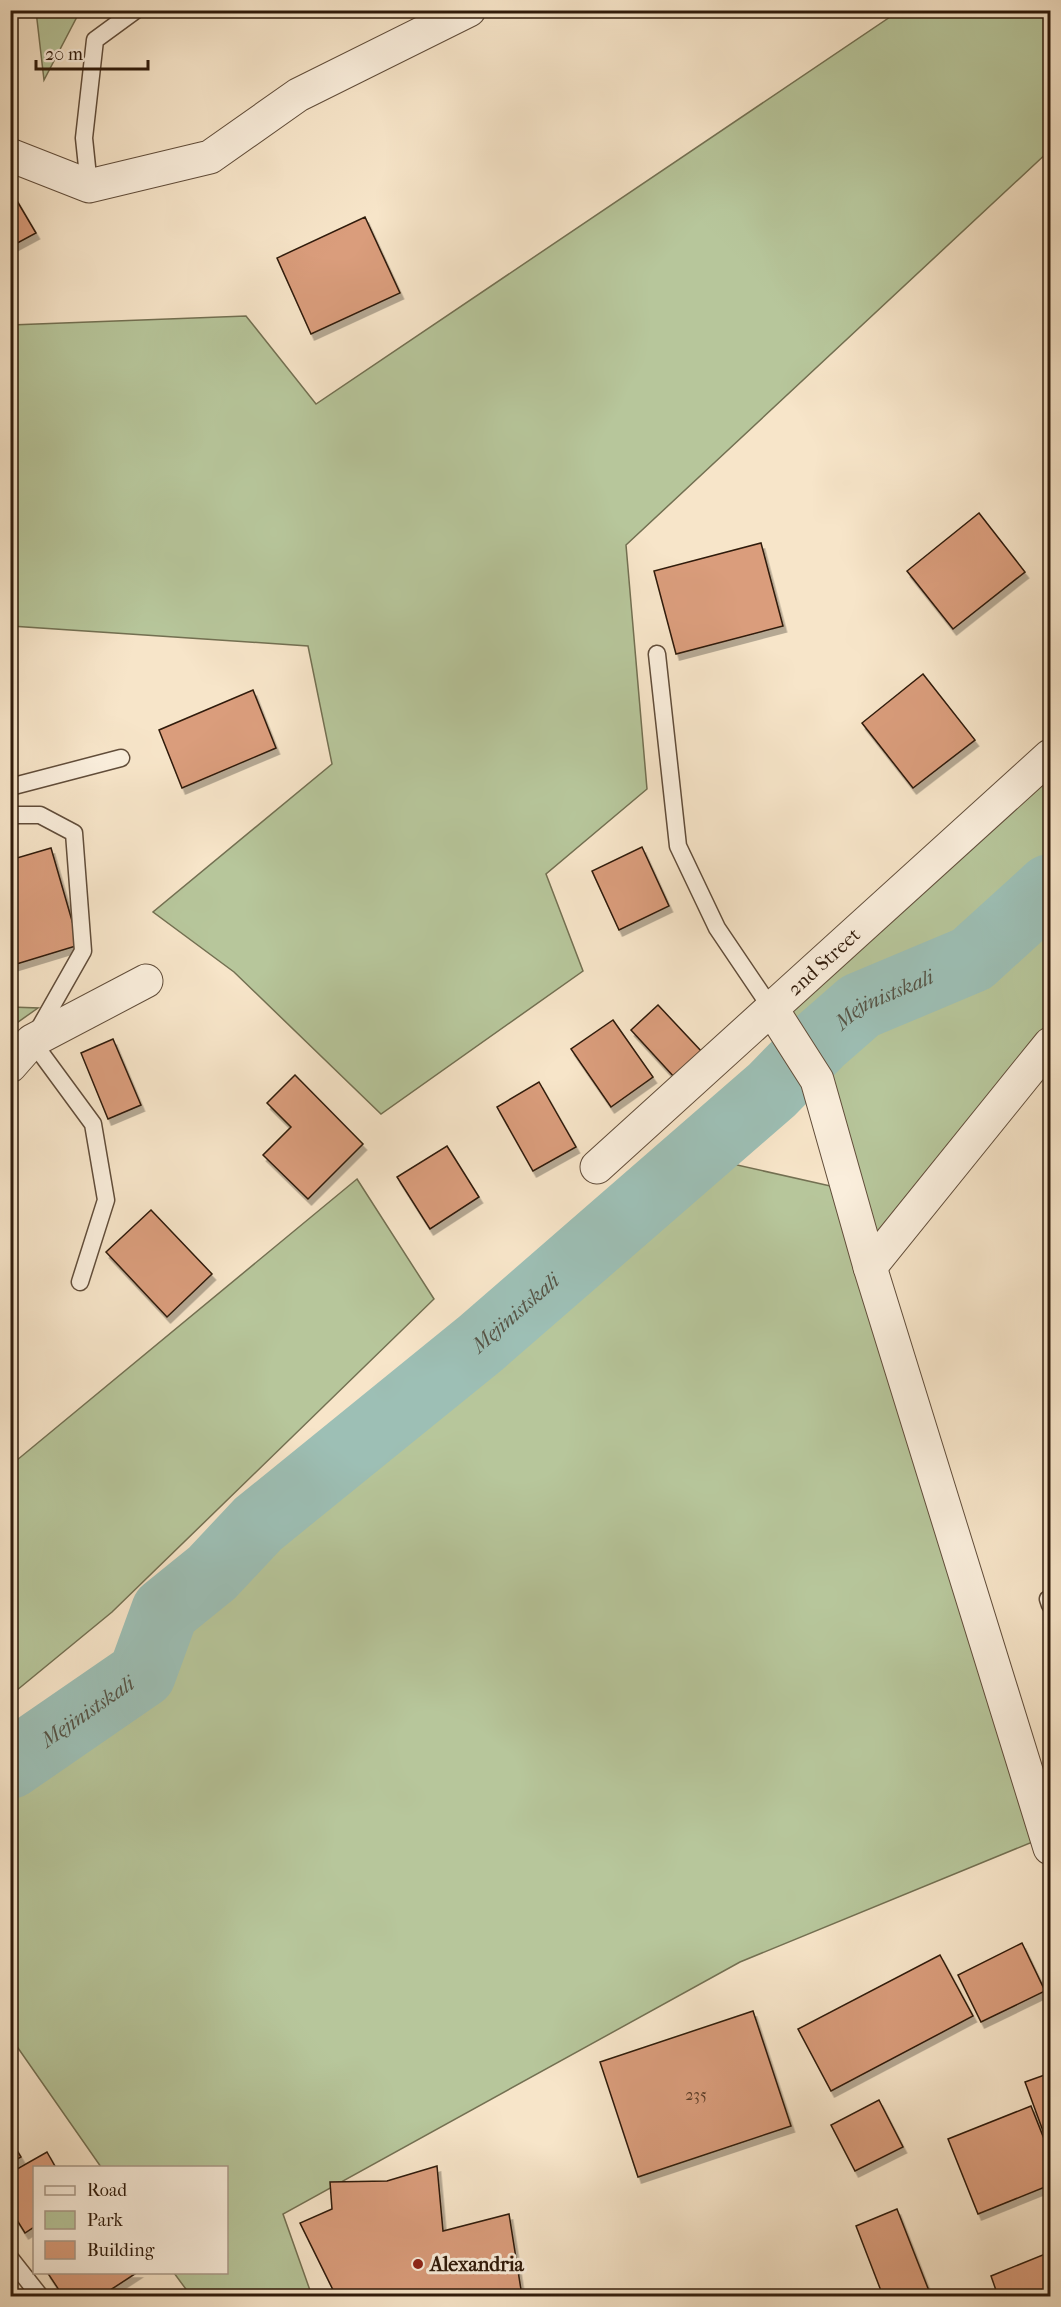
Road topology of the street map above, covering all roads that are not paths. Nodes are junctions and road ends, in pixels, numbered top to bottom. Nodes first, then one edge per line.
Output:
1 (136, 10) edge
2 (469, 10) edge
3 (423, 23) edge
4 (10, 155) edge
5 (89, 186) junction
6 (657, 654) dead end
7 (1050, 756) edge
8 (121, 758) dead end
9 (10, 787) edge
10 (10, 815) edge
11 (146, 981) dead end
12 (776, 1016) junction
13 (32, 1041) junction
14 (1050, 1044) edge
15 (10, 1066) edge
16 (597, 1167) dead end
17 (870, 1268) junction
18 (80, 1282) dead end
19 (1050, 1598) edge
20 (1050, 1605) edge
21 (1050, 1848) edge
22 (10, 2258) edge
23 (40, 2296) edge

1 - 5 lane
2 - 3 street
3 - 5 street
4 - 5 street
6 - 12 lane
7 - 12 street, 2nd Street
8 - 9 lane
10 - 13 lane
11 - 13 street
12 - 16 street, 2nd Street
12 - 17 street
13 - 15 street
13 - 18 lane
14 - 17 street
17 - 21 street
19 - 20 lane
22 - 23 lane

